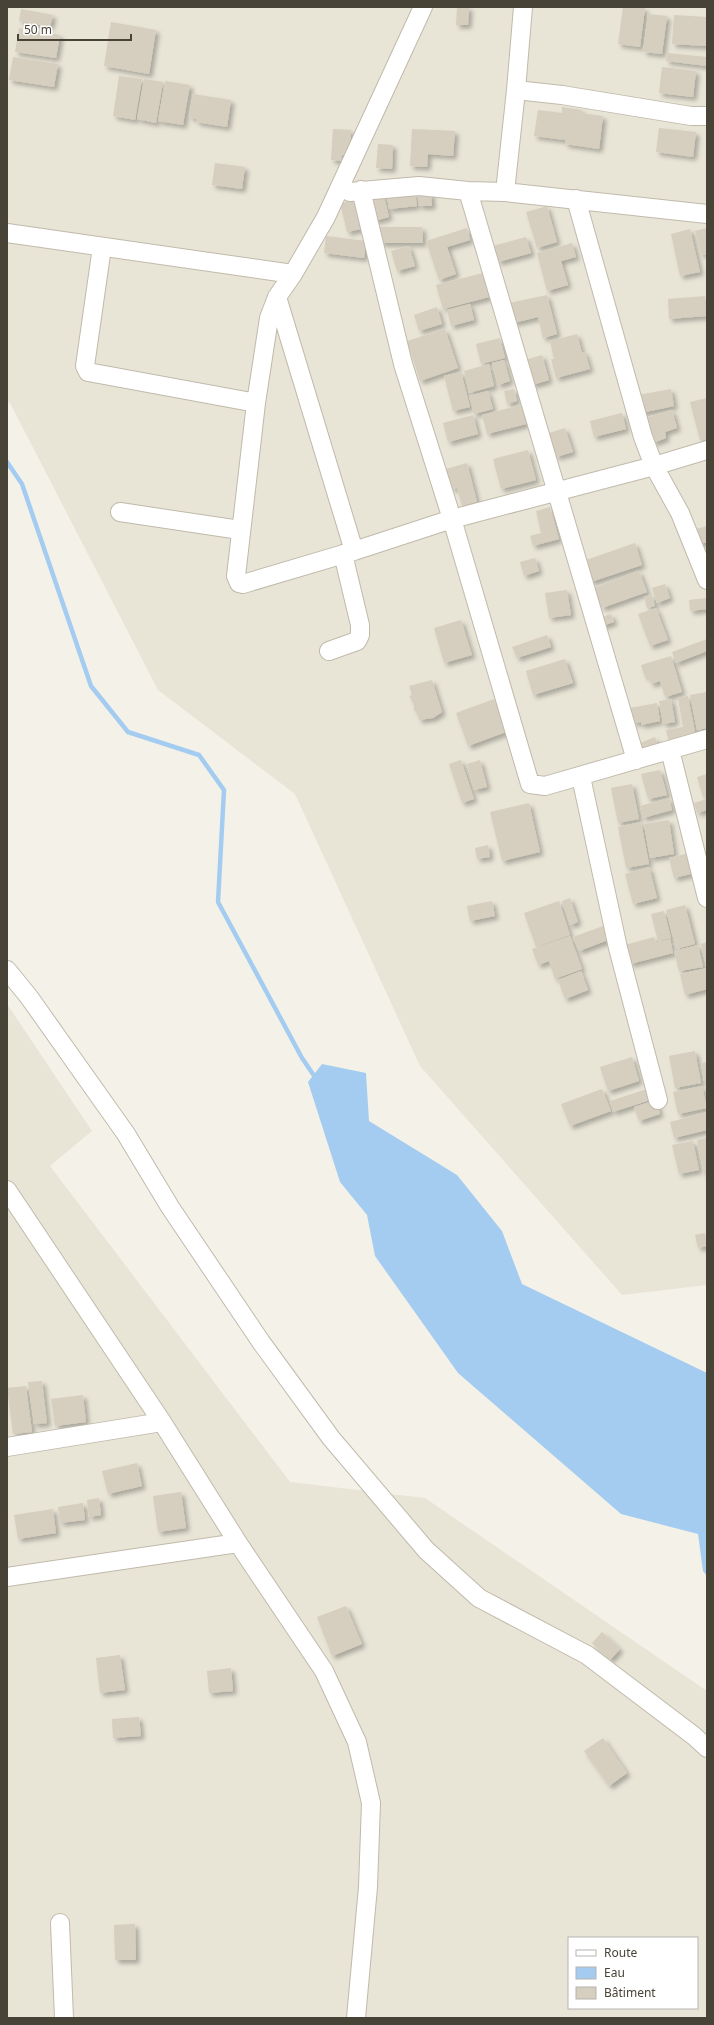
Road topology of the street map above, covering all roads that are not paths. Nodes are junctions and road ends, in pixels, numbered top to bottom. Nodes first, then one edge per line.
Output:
1 (423, 7) edge
2 (523, 7) edge
3 (516, 90) junction
4 (707, 116) edge
5 (361, 190) junction
6 (468, 191) junction
7 (505, 192) junction
8 (338, 194) junction
9 (576, 199) junction
10 (707, 214) edge
11 (7, 233) edge
12 (102, 248) junction
13 (293, 274) junction
14 (277, 297) junction
15 (256, 403) junction
16 (707, 450) edge
17 (654, 466) junction
18 (558, 490) junction
19 (120, 512) dead end
20 (452, 519) junction
21 (240, 530) junction
22 (348, 553) junction
23 (707, 580) edge
24 (329, 651) dead end
25 (707, 739) edge
26 (670, 750) junction
27 (636, 760) junction
28 (581, 777) junction
29 (707, 898) edge
30 (7, 970) edge
31 (658, 1100) dead end
32 (7, 1190) edge
33 (162, 1422) junction
34 (7, 1447) edge
35 (238, 1543) junction
36 (7, 1577) edge
37 (707, 1748) edge
38 (60, 1923) dead end
39 (64, 2018) edge
40 (356, 2018) edge

1 - 8 street
2 - 3 street
3 - 4 street
3 - 7 street
5 - 6 street
5 - 8 street
5 - 20 street
6 - 7 street
6 - 18 street
7 - 9 street
8 - 13 street
9 - 10 street
9 - 17 street
11 - 12 street
12 - 13 street
12 - 15 street
13 - 14 street
14 - 15 street
14 - 22 street
15 - 21 street
16 - 17 street
17 - 18 street
17 - 23 street
18 - 20 street
18 - 27 street
19 - 21 street
20 - 22 street
20 - 28 street
21 - 22 street
22 - 24 street
25 - 26 street
26 - 27 street
26 - 29 street
27 - 28 street
28 - 31 street
30 - 37 street
32 - 33 street
33 - 34 street
33 - 35 street
35 - 36 street
35 - 40 street
38 - 39 street

